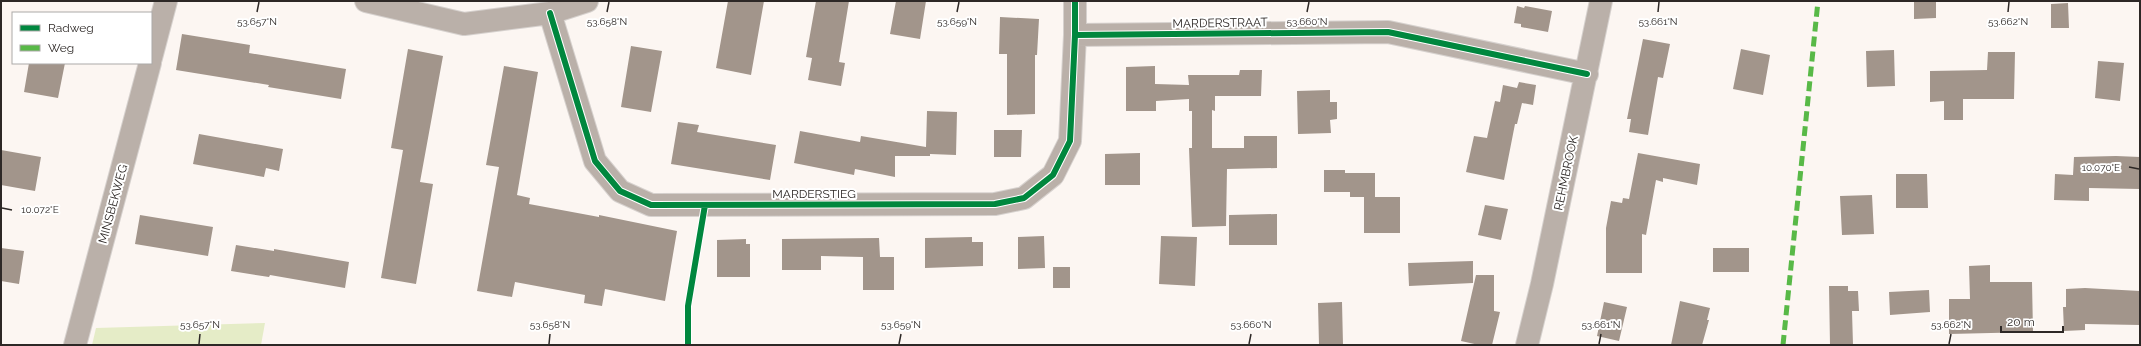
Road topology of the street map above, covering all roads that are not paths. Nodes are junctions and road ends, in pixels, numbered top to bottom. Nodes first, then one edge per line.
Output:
1 (166, 1) edge
2 (366, 1) edge
3 (587, 1) edge
4 (1075, 1) edge
5 (1601, 1) edge
6 (550, 13) junction
7 (1075, 35) junction
8 (152, 54) edge
9 (150, 64) edge
10 (1587, 74) junction
11 (75, 345) edge
12 (1527, 345) edge

1 - 8 street
2 - 6 street
3 - 6 street
4 - 7 street
5 - 10 street, REHMBROOK
6 - 7 street, MARDERSTIEG
7 - 10 street, MARDERSTRAAT
9 - 11 street, MINSBEKWEG
10 - 12 street, REHMBROOK

